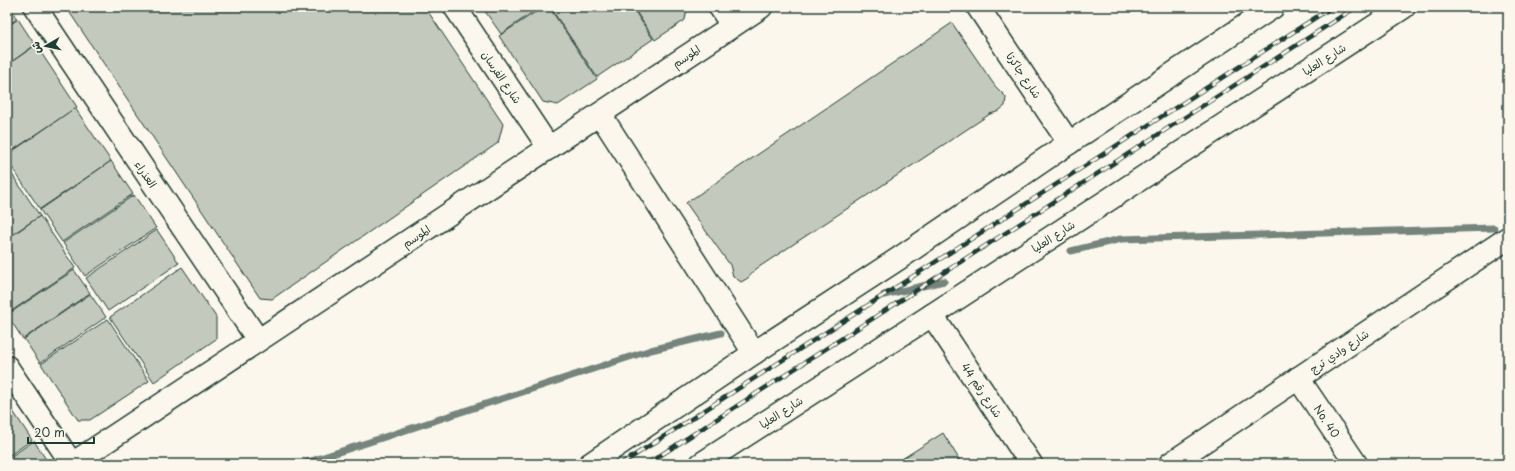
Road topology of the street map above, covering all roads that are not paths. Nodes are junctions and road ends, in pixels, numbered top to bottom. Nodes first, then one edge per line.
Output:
1 (35, 7) edge
2 (455, 7) edge
3 (720, 7) edge
4 (761, 7) edge
5 (978, 7) edge
6 (1273, 7) edge
7 (1404, 7) edge
8 (732, 26) junction
9 (600, 114) junction
10 (1069, 143) junction
11 (549, 148) junction
12 (1508, 238) edge
13 (932, 315) junction
14 (258, 340) junction
15 (754, 352) junction
16 (7, 367) edge
17 (1298, 378) junction
18 (72, 464) edge
19 (590, 464) edge
20 (701, 464) edge
21 (1031, 464) edge
22 (1170, 464) edge
23 (1356, 464) edge

1 - 14 street, العذراء
2 - 11 street, شارع الفرسان
3 - 8 street
4 - 8 street, الموسم
5 - 10 street, شارع جاكرتا
6 - 10 street
7 - 13 street, شارع العليا
8 - 9 street, الموسم
9 - 11 street, الموسم
9 - 15 street
10 - 15 street
11 - 14 street, الموسم
12 - 17 street, شارع وادي ترج
13 - 20 street, شارع العليا
13 - 21 street, شارع رقم 44
14 - 18 street, الموسم
15 - 19 street
16 - 18 street
17 - 22 street, شارع وادي ترج
17 - 23 street, No. 40

